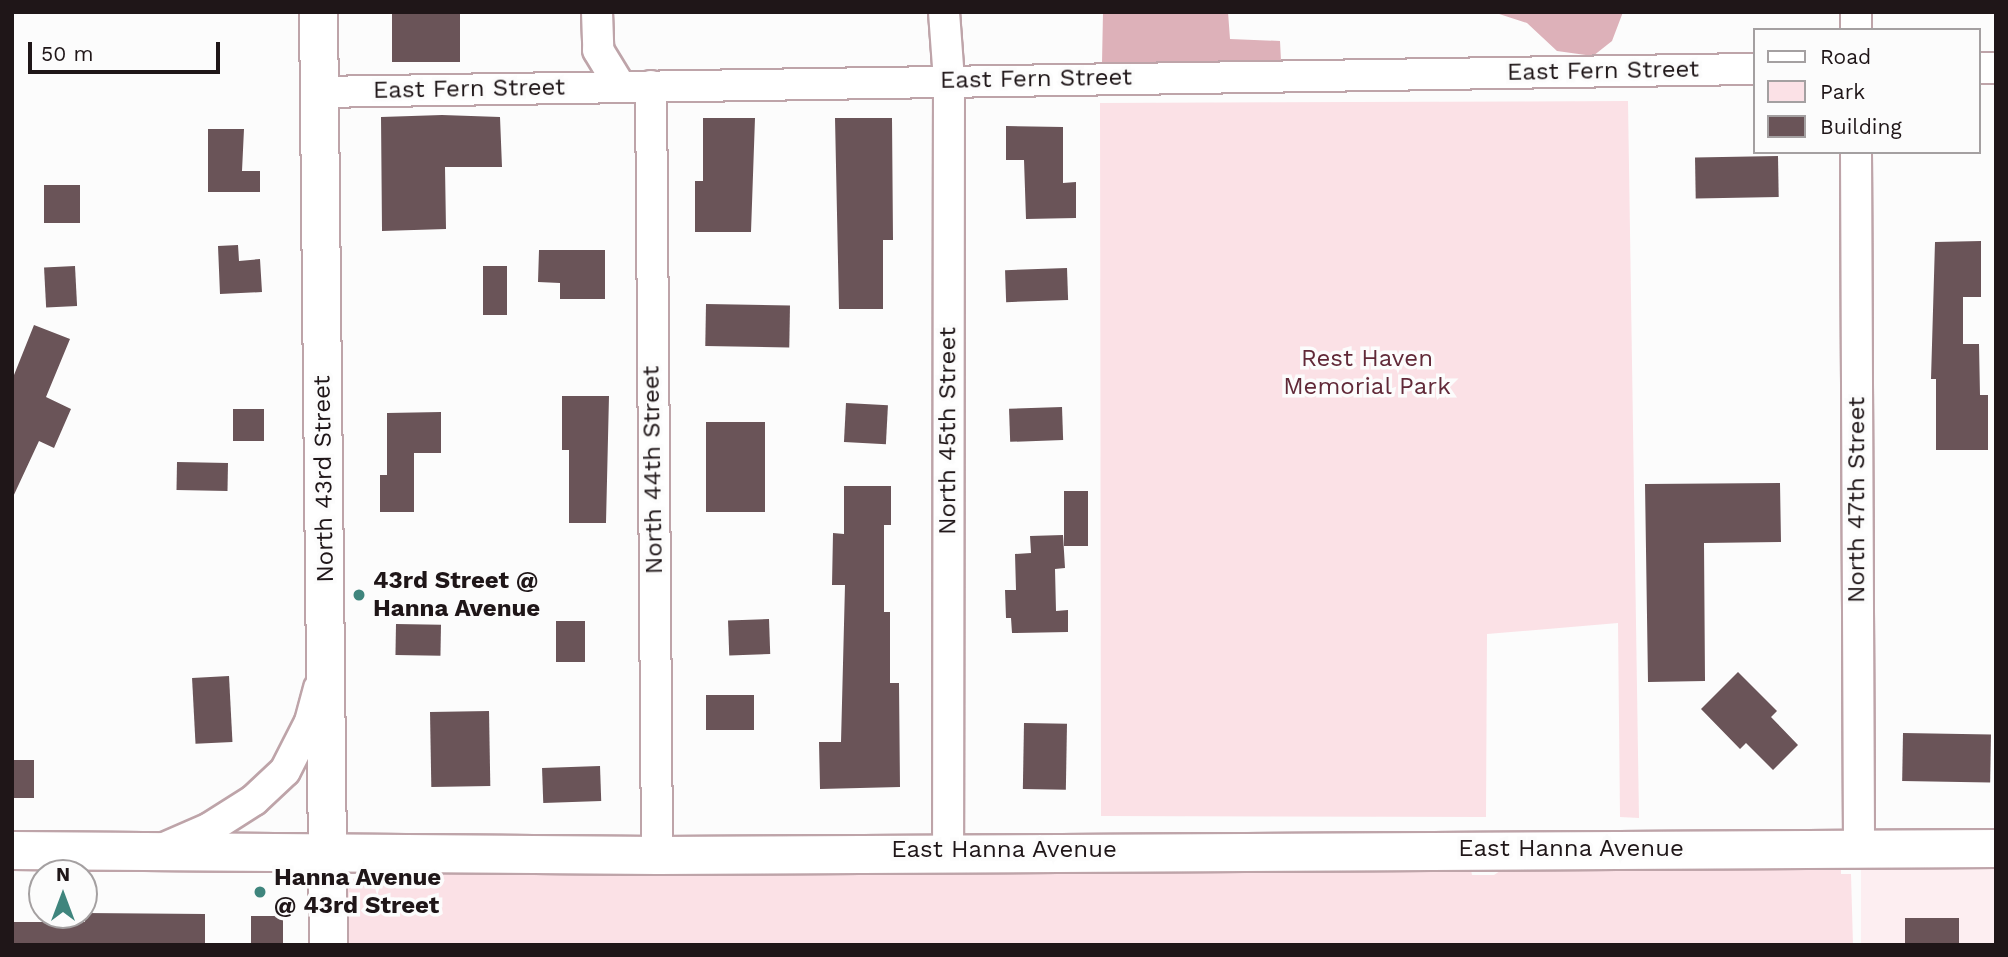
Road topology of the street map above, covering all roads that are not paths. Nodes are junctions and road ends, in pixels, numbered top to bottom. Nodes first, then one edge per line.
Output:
1 (318, 12) edge
2 (597, 12) edge
3 (943, 12) edge
4 (1752, 69) edge
5 (949, 80) junction
6 (620, 86) junction
7 (651, 86) junction
8 (318, 92) junction
9 (1856, 154) edge
10 (327, 660) junction
11 (1859, 848) junction
12 (1996, 848) edge
13 (12, 850) edge
14 (948, 850) junction
15 (154, 852) junction
16 (329, 855) junction
17 (657, 855) junction
18 (328, 945) edge

1 - 8 street, North 43rd Street
2 - 6 street
3 - 5 street, North 45th Street
4 - 5 street, East Fern Street
5 - 7 street, East Fern Street
5 - 14 street, North 45th Street
6 - 7 street, East Fern Street
6 - 8 street, East Fern Street
7 - 17 street, North 44th Street
8 - 10 street, North 43rd Street
9 - 11 street, North 47th Street
10 - 15 street
10 - 16 street, North 43rd Street
11 - 12 street, East Hanna Avenue
11 - 14 street, East Hanna Avenue
13 - 15 street, East Hanna Avenue
14 - 17 street, East Hanna Avenue
15 - 16 street, East Hanna Avenue
16 - 17 street, East Hanna Avenue
16 - 18 street, North 43rd Street

